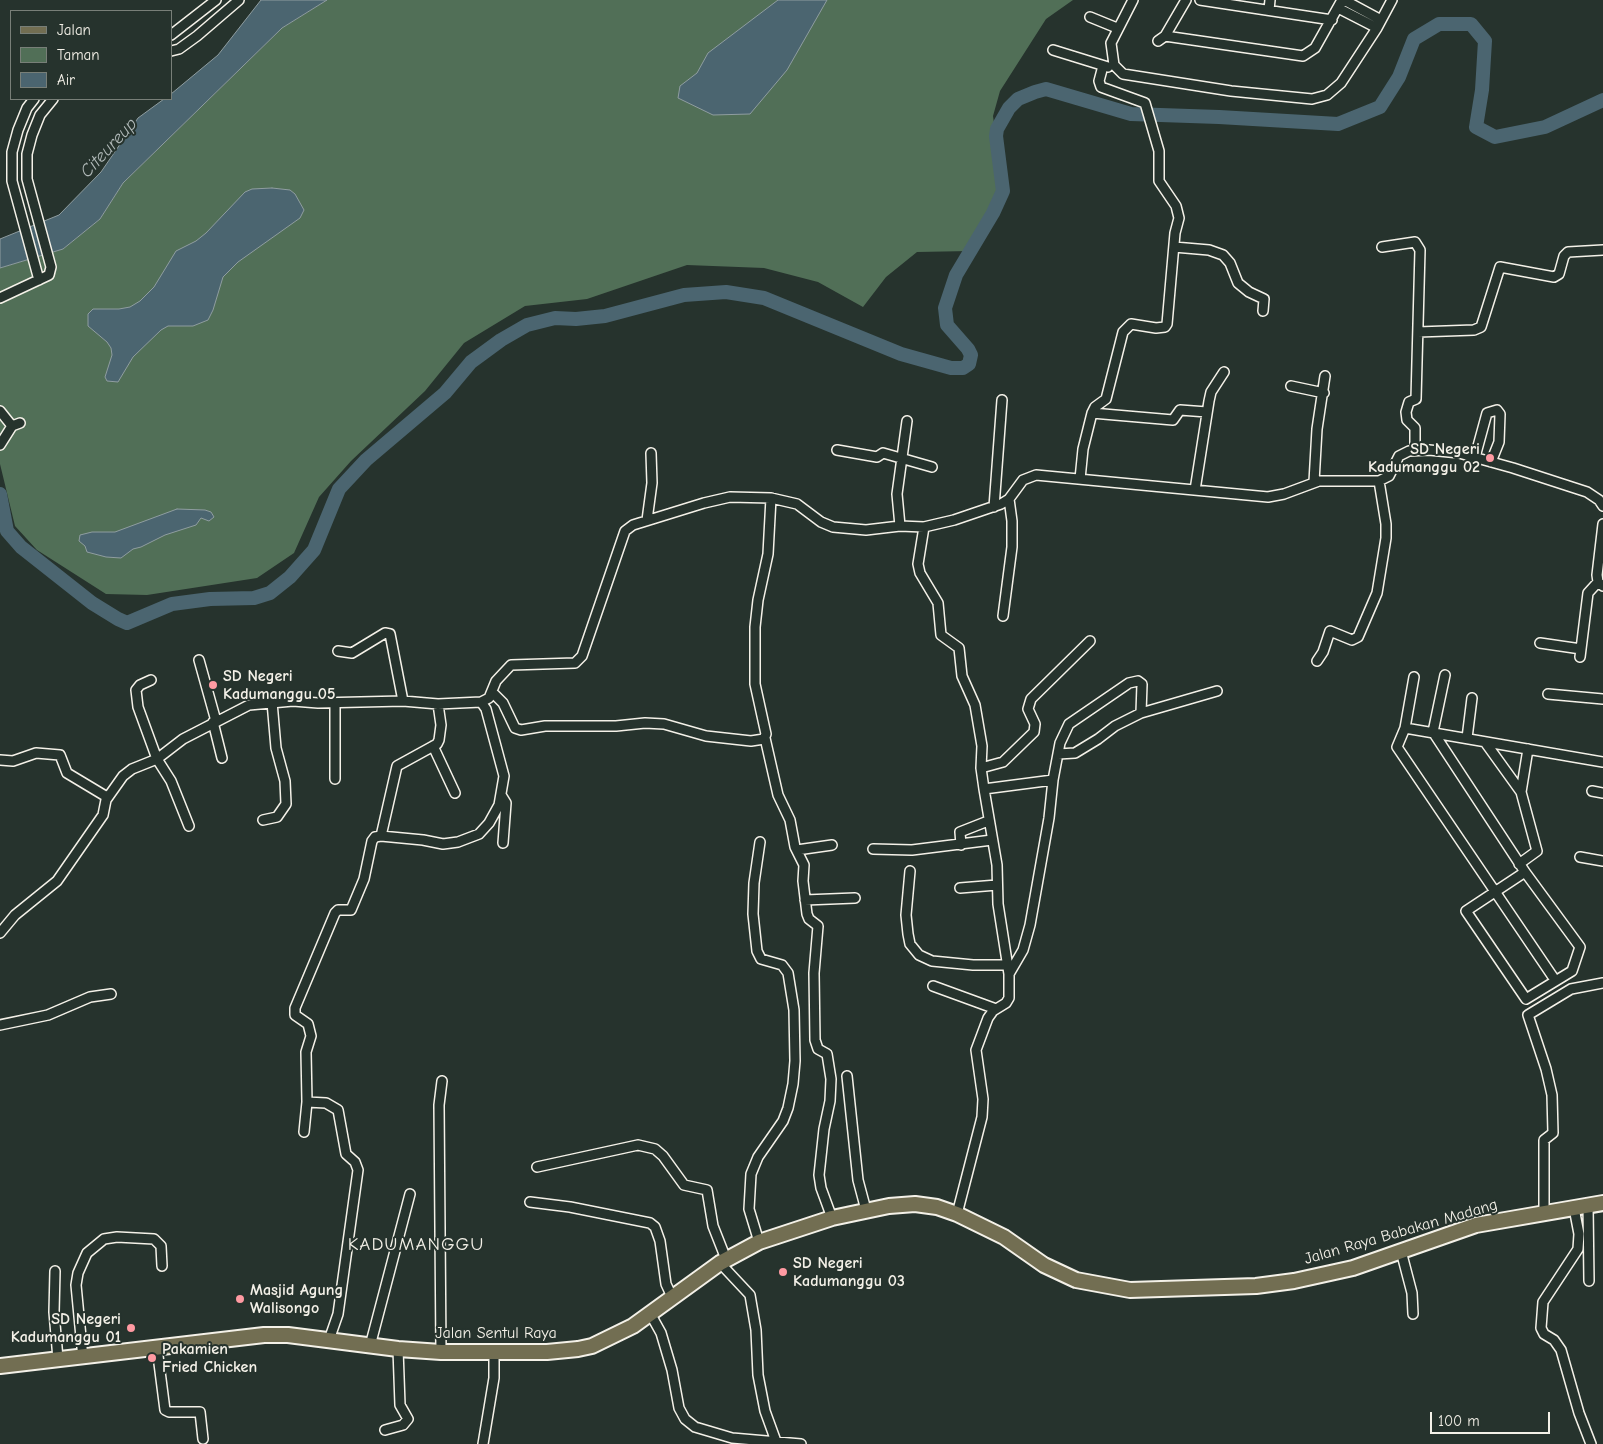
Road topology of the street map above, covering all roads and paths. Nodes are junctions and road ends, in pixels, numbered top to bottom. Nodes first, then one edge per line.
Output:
1 (216, 0) edge
2 (239, 0) edge
3 (1133, 0) edge
4 (1186, 0) edge
5 (1200, 0) edge
6 (1270, 0) edge
7 (1392, 0) edge
8 (1342, 3) edge
9 (1269, 10) junction
10 (1090, 17) dead end
11 (1332, 20) junction
12 (1379, 24) junction
13 (1117, 28) junction
14 (172, 35) edge
15 (1053, 50) dead end
16 (172, 51) edge
17 (1103, 66) junction
18 (1117, 70) junction
19 (33, 100) edge
20 (52, 100) edge
21 (30, 191) junction
22 (16, 196) junction
23 (1174, 247) junction
24 (1382, 248) dead end
25 (1603, 250) edge
26 (39, 280) junction
27 (0, 298) edge
28 (1263, 311) dead end
29 (1418, 332) junction
30 (1224, 372) dead end
31 (1325, 376) dead end
32 (1291, 386) dead end
33 (1324, 393) junction
34 (1002, 400) dead end
35 (0, 410) edge
36 (1207, 412) junction
37 (1092, 413) junction
38 (907, 421) dead end
39 (0, 444) edge
40 (837, 450) dead end
41 (1415, 450) junction
42 (650, 453) dead end
43 (1474, 457) junction
44 (902, 460) junction
45 (1491, 462) junction
46 (932, 467) dead end
47 (1080, 479) junction
48 (1379, 481) junction
49 (1314, 482) junction
50 (1195, 490) junction
51 (771, 498) junction
52 (1009, 499) junction
53 (1603, 506) edge
54 (994, 507) junction
55 (647, 520) junction
56 (1603, 524) edge
57 (900, 526) junction
58 (924, 527) junction
59 (1601, 584) edge
60 (1004, 616) dead end
61 (1090, 641) dead end
62 (1540, 643) dead end
63 (338, 651) dead end
64 (199, 660) dead end
65 (1317, 661) dead end
66 (1445, 676) dead end
67 (1414, 677) dead end
68 (151, 680) dead end
69 (1217, 691) dead end
70 (492, 692) junction
71 (1548, 694) dead end
72 (1472, 698) dead end
73 (1603, 699) edge
74 (403, 701) junction
75 (272, 702) junction
76 (481, 702) junction
77 (335, 703) junction
78 (438, 704) junction
79 (1142, 712) junction
80 (215, 721) junction
81 (1405, 728) junction
82 (1433, 732) junction
83 (765, 738) junction
84 (1466, 738) junction
85 (1485, 742) junction
86 (433, 746) junction
87 (1528, 749) junction
88 (1058, 754) junction
89 (222, 758) dead end
90 (157, 759) junction
91 (0, 760) edge
92 (1603, 762) edge
93 (981, 768) junction
94 (335, 779) dead end
95 (1053, 780) junction
96 (984, 789) junction
97 (1592, 791) dead end
98 (1521, 792) junction
99 (455, 793) dead end
100 (1603, 793) edge
101 (501, 795) junction
102 (107, 797) junction
103 (263, 820) dead end
104 (988, 821) junction
105 (189, 826) dead end
106 (381, 836) junction
107 (992, 840) junction
108 (760, 842) dead end
109 (503, 843) dead end
110 (832, 845) dead end
111 (961, 845) junction
112 (873, 849) dead end
113 (797, 850) junction
114 (1580, 857) dead end
115 (1603, 861) edge
116 (1522, 868) junction
117 (910, 871) dead end
118 (997, 885) junction
119 (960, 888) dead end
120 (1495, 892) junction
121 (855, 898) dead end
122 (804, 900) junction
123 (0, 933) edge
124 (1008, 970) junction
125 (1555, 980) junction
126 (1603, 983) edge
127 (933, 986) dead end
128 (111, 994) dead end
129 (996, 1009) junction
130 (0, 1025) edge
131 (847, 1076) dead end
132 (442, 1081) dead end
133 (307, 1102) junction
134 (304, 1132) dead end
135 (537, 1167) dead end
136 (410, 1194) dead end
137 (530, 1202) dead end
138 (1603, 1203) edge
139 (1581, 1207) junction
140 (866, 1210) junction
141 (1544, 1212) junction
142 (957, 1214) junction
143 (832, 1218) junction
144 (759, 1242) junction
145 (1401, 1251) junction
146 (723, 1261) junction
147 (162, 1266) dead end
148 (55, 1271) dead end
149 (1589, 1281) dead end
150 (672, 1299) junction
151 (1413, 1314) dead end
152 (651, 1315) junction
153 (329, 1340) junction
154 (370, 1346) junction
155 (157, 1348) junction
156 (398, 1349) junction
157 (494, 1351) junction
158 (441, 1352) junction
159 (83, 1358) junction
160 (58, 1360) junction
161 (0, 1366) edge
162 (385, 1430) dead end
163 (204, 1439) dead end
164 (777, 1443) edge
165 (483, 1444) edge
166 (801, 1444) edge
167 (1591, 1444) edge

1 - 14 street
2 - 16 street
3 - 13 street
4 - 11 street
5 - 9 street
6 - 9 street
7 - 12 street
8 - 11 street
8 - 12 street
9 - 11 street
10 - 13 street
12 - 18 street
13 - 18 street
15 - 17 street
17 - 18 street
17 - 23 street
19 - 22 street
20 - 21 street
21 - 22 street
21 - 26 street
22 - 26 street
23 - 28 street
23 - 37 street
24 - 29 street
25 - 29 street
26 - 27 street
29 - 41 street
30 - 36 street
31 - 33 street
32 - 33 street
33 - 49 street
34 - 54 street
35 - 39 street
36 - 37 street
36 - 50 street
37 - 47 street
38 - 44 street
40 - 44 street
41 - 43 street
41 - 48 street
42 - 55 street
43 - 45 street
43 - 45 street
44 - 46 street
44 - 57 street
45 - 53 street
47 - 50 street
47 - 52 street
48 - 49 street
48 - 65 street
49 - 50 street
51 - 55 street
51 - 57 street
51 - 83 street
52 - 54 street
52 - 60 street
54 - 58 street
55 - 70 street
56 - 59 street
57 - 58 street
58 - 93 street
59 - 62 street
61 - 93 street
63 - 74 street
64 - 80 street
66 - 82 street
67 - 81 street
68 - 90 street
69 - 79 street
70 - 76 street
70 - 83 street
71 - 73 street
72 - 84 street
74 - 77 street
74 - 78 street
75 - 77 street
75 - 80 street
75 - 103 street
76 - 78 street
76 - 101 street
77 - 94 street
78 - 86 street
79 - 88 street
79 - 88 street
80 - 89 street
80 - 90 street
81 - 82 street
81 - 120 street
82 - 84 street
82 - 116 street
83 - 113 street
84 - 85 street
85 - 87 street
85 - 98 street
86 - 99 street
86 - 106 street
87 - 92 street
87 - 98 street
88 - 95 street
90 - 102 street
90 - 105 street
91 - 102 street
93 - 96 street
95 - 96 street
95 - 124 street
96 - 104 street
97 - 100 street
98 - 116 street
101 - 106 street
101 - 109 street
102 - 123 street
104 - 107 street
104 - 111 street
106 - 133 street
107 - 111 street
107 - 118 street
108 - 144 street
110 - 113 street
111 - 112 street
113 - 122 street
114 - 115 street
116 - 120 street
116 - 125 street
117 - 124 street
118 - 119 street
118 - 124 street
120 - 125 street
120 - 125 street
121 - 122 street
122 - 143 street
124 - 129 street
126 - 141 street
127 - 129 street
128 - 130 street
129 - 142 street
131 - 140 street
132 - 158 street
133 - 134 street
133 - 153 street
135 - 146 street
136 - 154 street
137 - 150 street
138 - 139 main road, Jalan Raya Babakan Madang
139 - 141 main road, Jalan Raya Babakan Madang
139 - 149 street
139 - 167 street
140 - 142 main road, Jalan Sentul Raya
140 - 143 main road, Jalan Sentul Raya
141 - 145 main road, Jalan Raya Babakan Madang
142 - 145 main road, Jalan Raya Babakan Madang
143 - 144 main road, Jalan Sentul Raya
144 - 146 main road, Jalan Sentul Raya
145 - 151 street
146 - 150 main road, Jalan Sentul Raya
146 - 164 street
147 - 159 street
148 - 160 street
150 - 152 main road, Jalan Sentul Raya
152 - 157 main road, Jalan Sentul Raya
152 - 164 street
153 - 154 main road, Jalan Sentul Raya
153 - 155 main road, Jalan Sentul Raya
154 - 156 main road, Jalan Sentul Raya
155 - 159 main road, Jalan Sentul Raya
155 - 163 street
156 - 158 main road, Jalan Sentul Raya
156 - 162 street
157 - 158 main road, Jalan Sentul Raya
157 - 165 street
159 - 160 main road, Jalan Sentul Raya
160 - 161 main road, Jalan Sentul Raya
164 - 166 street

